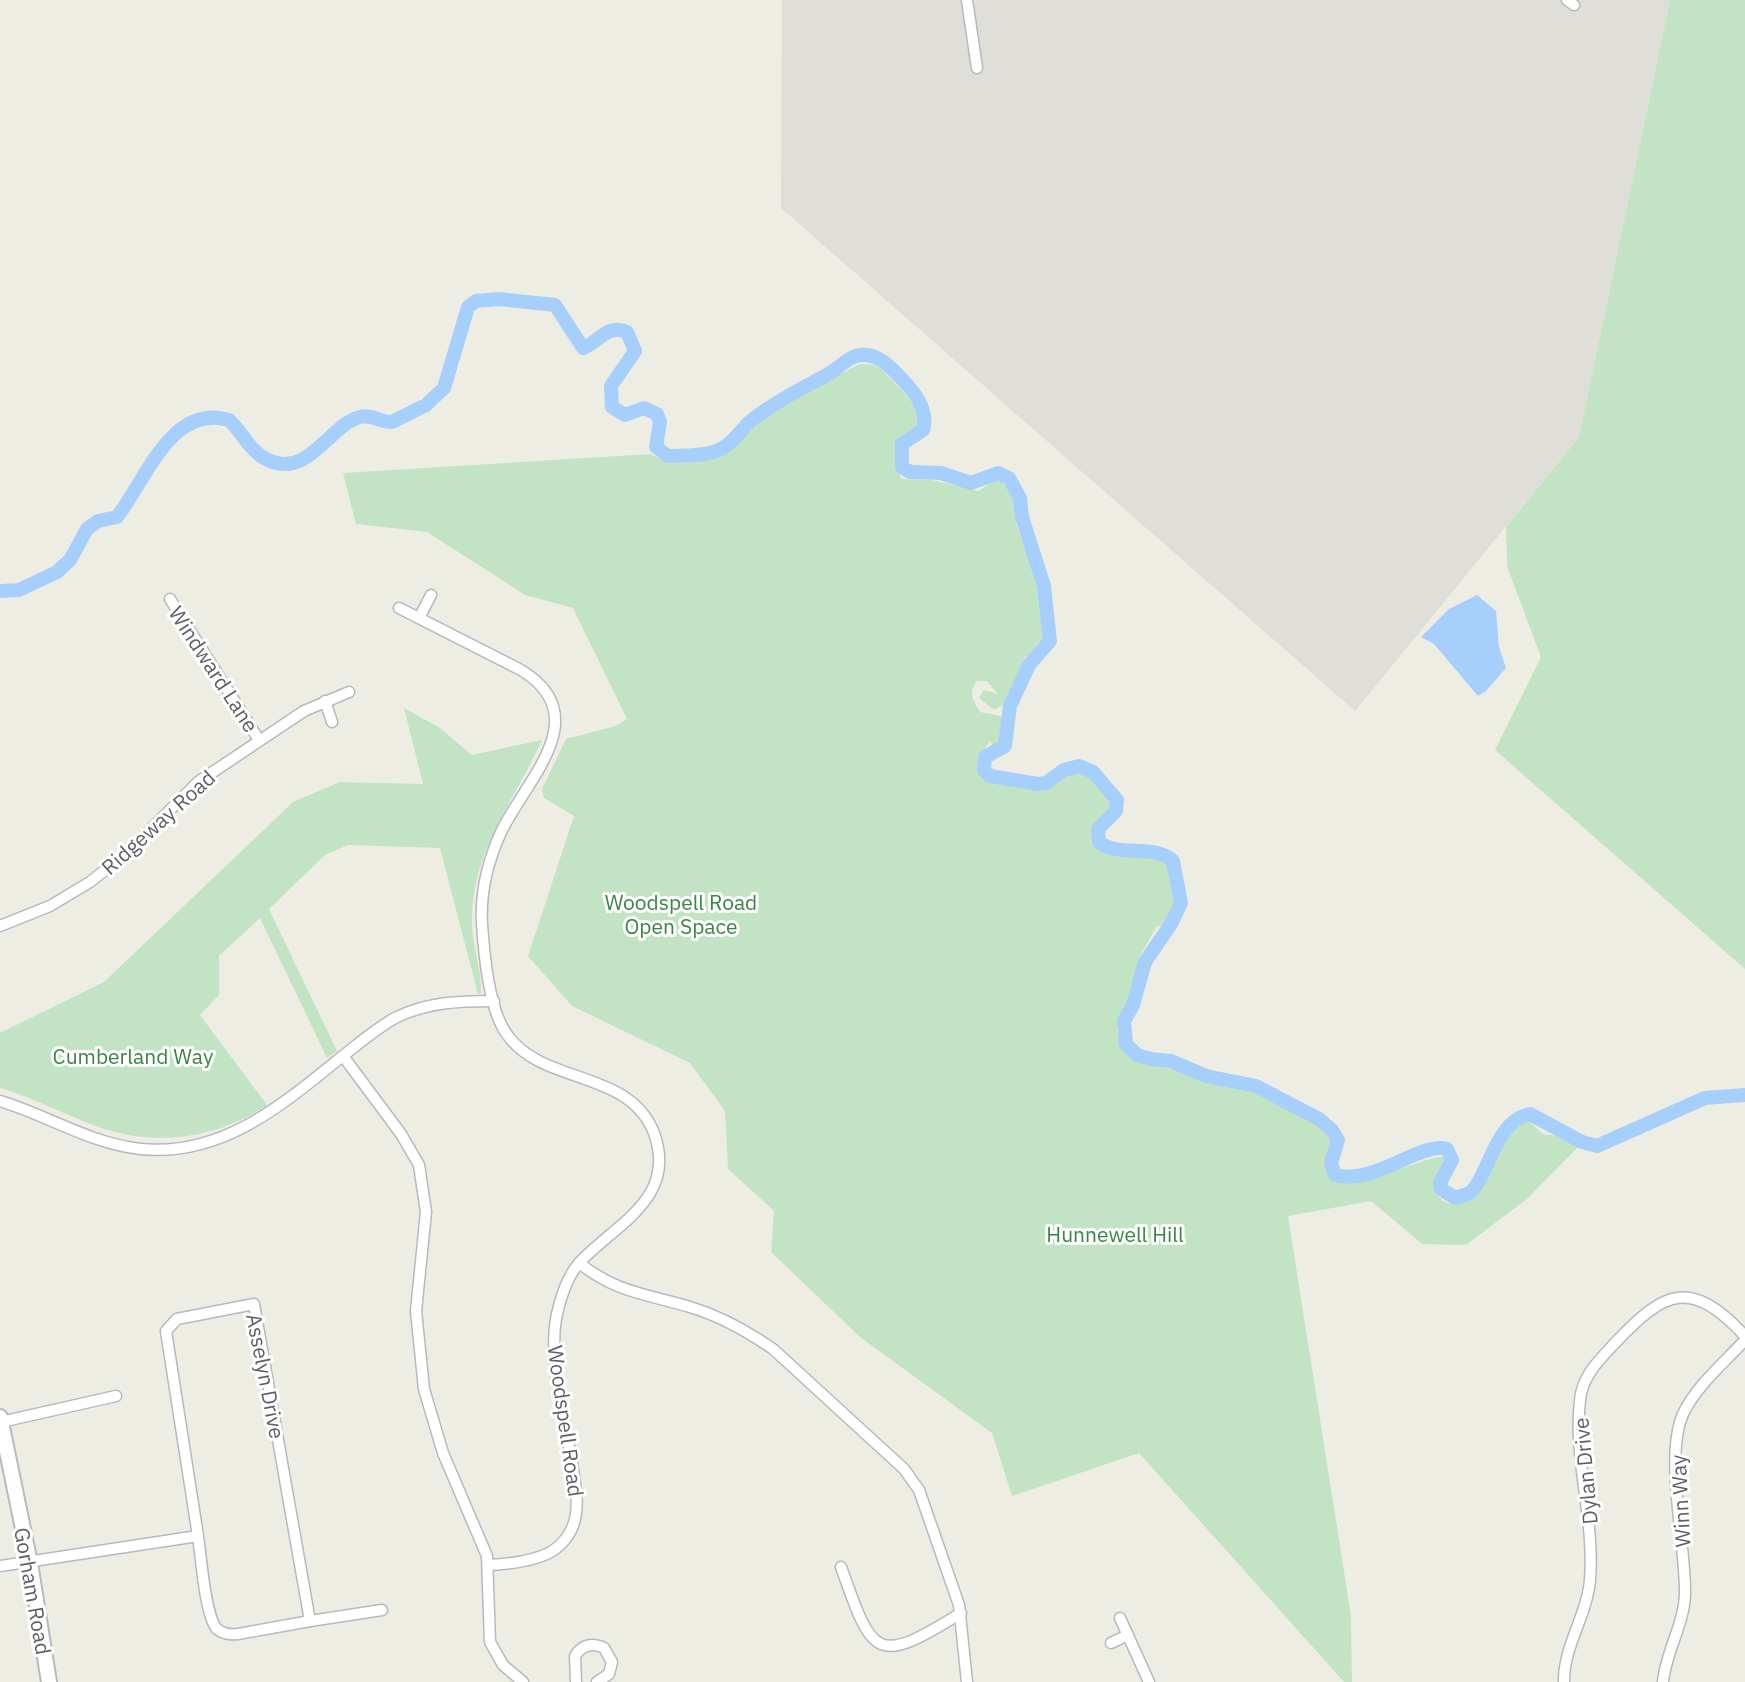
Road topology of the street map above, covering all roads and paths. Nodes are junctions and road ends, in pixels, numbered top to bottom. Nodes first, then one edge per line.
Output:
1 (967, 0) edge
2 (977, 68) dead end
3 (431, 595) dead end
4 (170, 598) dead end
5 (399, 608) dead end
6 (419, 618) junction
7 (349, 692) dead end
8 (325, 701) junction
9 (332, 722) dead end
10 (259, 740) junction
11 (0, 926) edge
12 (494, 1001) junction
13 (344, 1056) junction
14 (0, 1101) edge
15 (579, 1263) junction
16 (1745, 1338) edge
17 (116, 1396) dead end
18 (1, 1419) edge
19 (198, 1536) junction
20 (30, 1563) junction
21 (489, 1565) junction
22 (0, 1566) edge
23 (841, 1567) dead end
24 (382, 1610) dead end
25 (961, 1613) junction
26 (1120, 1618) dead end
27 (310, 1621) junction
28 (1128, 1635) junction
29 (1111, 1643) dead end
30 (49, 1682) edge
31 (523, 1682) edge
32 (576, 1682) edge
33 (597, 1682) edge
34 (967, 1682) edge
35 (1149, 1682) edge
36 (1564, 1682) edge
37 (1663, 1682) edge

1 - 2 street
3 - 6 street
4 - 10 street, Windward Lane
5 - 6 street, Woodspell Road
6 - 12 street, Woodspell Road
7 - 8 street, Ridgeway Road
8 - 9 street
8 - 10 street, Ridgeway Road
10 - 11 street, Ridgeway Road
12 - 13 street
12 - 15 street, Woodspell Road
13 - 14 street
13 - 21 street
15 - 21 street, Woodspell Road
15 - 25 street
16 - 36 street, Dylan Drive
16 - 37 street, Winn Way
17 - 18 street
18 - 20 main road, Gorham Road
19 - 20 street
19 - 27 street, Asselyn Drive
19 - 27 street, Asselyn Drive
20 - 22 street
20 - 30 main road, Gorham Road
21 - 31 street
23 - 25 street
24 - 27 street, Asselyn Drive
25 - 34 street
26 - 28 street
28 - 29 street
28 - 35 street
32 - 33 street

